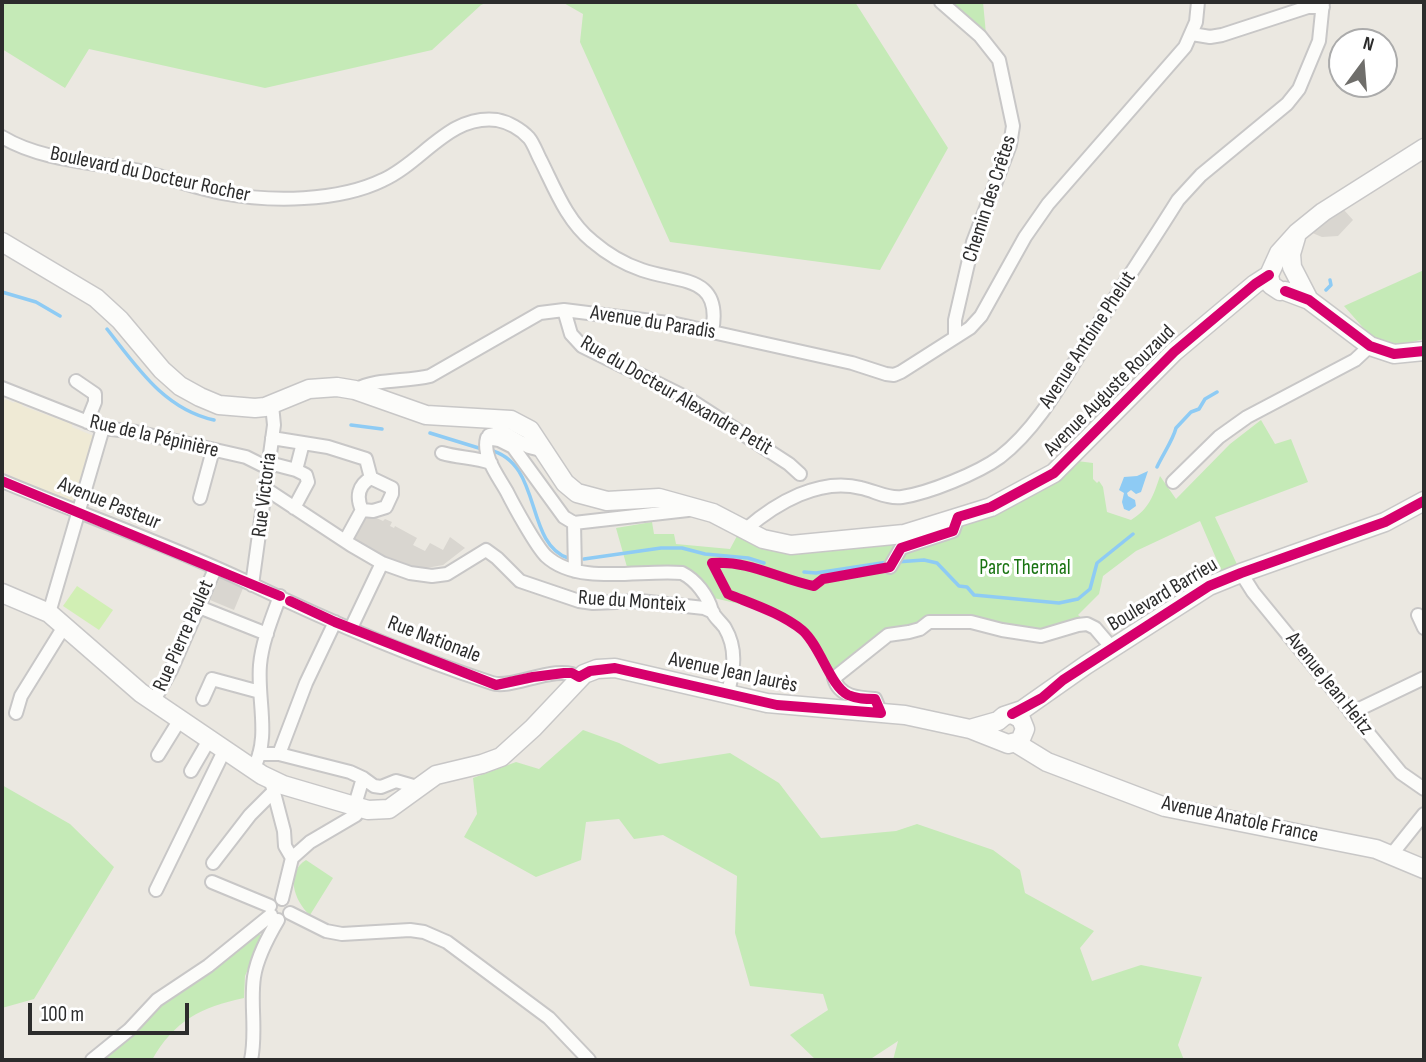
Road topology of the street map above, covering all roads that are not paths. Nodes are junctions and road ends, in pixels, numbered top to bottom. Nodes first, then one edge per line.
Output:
1 (941, 2) edge
2 (1198, 2) edge
3 (1323, 4) edge
4 (1192, 34) junction
5 (2, 137) edge
6 (1424, 148) edge
7 (2, 242) edge
8 (1283, 278) junction
9 (564, 310) junction
10 (712, 332) junction
11 (955, 337) junction
12 (1370, 346) junction
13 (1424, 351) edge
14 (76, 382) dead end
15 (2, 388) edge
16 (355, 390) junction
17 (272, 405) junction
18 (87, 422) junction
19 (103, 428) junction
20 (272, 438) junction
21 (303, 443) junction
22 (213, 450) junction
23 (487, 450) junction
24 (545, 451) junction
25 (442, 453) dead end
26 (269, 465) junction
27 (296, 470) junction
28 (800, 474) dead end
29 (371, 478) junction
30 (2, 481) edge
31 (1173, 482) dead end
32 (266, 489) junction
33 (200, 498) dead end
34 (1424, 501) edge
35 (294, 508) junction
36 (702, 509) junction
37 (362, 510) junction
38 (79, 513) junction
39 (958, 517) junction
40 (574, 523) junction
41 (746, 529) junction
42 (345, 541) junction
43 (576, 561) junction
44 (383, 563) junction
45 (890, 567) dead end
46 (215, 569) junction
47 (1241, 573) junction
48 (252, 585) junction
49 (2, 593) edge
50 (280, 596) junction
51 (199, 607) junction
52 (712, 612) junction
53 (49, 613) junction
54 (1418, 615) dead end
55 (335, 622) junction
56 (65, 625) junction
57 (351, 628) junction
58 (1424, 628) edge
59 (267, 634) junction
60 (1112, 648) junction
61 (579, 677) junction
62 (1424, 678) edge
63 (260, 692) junction
64 (728, 694) junction
65 (203, 699) dead end
66 (153, 702) junction
67 (881, 712) junction
68 (16, 713) dead end
69 (1351, 713) junction
70 (179, 721) junction
71 (1013, 729) junction
72 (209, 740) junction
73 (224, 751) junction
74 (279, 754) junction
75 (158, 755) dead end
76 (256, 762) junction
77 (191, 771) dead end
78 (363, 778) junction
79 (273, 786) junction
80 (417, 787) junction
81 (1424, 789) edge
82 (358, 807) junction
83 (1424, 814) edge
84 (1392, 854) junction
85 (292, 858) junction
86 (214, 863) dead end
87 (1424, 869) edge
88 (212, 882) dead end
89 (156, 890) dead end
90 (278, 911) junction
91 (92, 1060) edge
92 (251, 1060) edge
93 (589, 1060) edge

1 - 11 street, Chemin des Crêtes
2 - 4 street
3 - 4 street
3 - 41 street, Avenue Antoine Phelut
4 - 11 street
5 - 10 street, Boulevard du Docteur Rocher
6 - 8 main road
7 - 17 main road
8 - 12 main road
8 - 39 main road, Avenue Auguste Rouzaud
9 - 10 street, Avenue du Paradis
9 - 16 street, Avenue du Paradis
9 - 28 street, Rue du Docteur Alexandre Petit
10 - 11 street, Avenue du Paradis
12 - 13 main road
12 - 31 street
14 - 18 street
15 - 18 street, Rue de la Pépinière
16 - 17 main road, Avenue Auguste Rouzaud
16 - 24 main road, Avenue Auguste Rouzaud
17 - 20 street, Rue Victoria
18 - 19 street, Rue de la Pépinière
19 - 22 street, Rue de la Pépinière
19 - 38 street
20 - 21 street
20 - 26 street, Rue Victoria
21 - 27 street
21 - 29 street
22 - 26 street, Rue de la Pépinière
22 - 33 street
23 - 24 street
23 - 25 street
23 - 40 street
23 - 43 street
24 - 36 main road, Avenue Auguste Rouzaud
26 - 27 street, Rue de la Pépinière
26 - 32 street, Rue Victoria
27 - 35 street
29 - 37 street
29 - 37 street
30 - 38 street, Avenue Pasteur
32 - 35 street
32 - 48 street, Rue Victoria
34 - 47 main road, Boulevard Barrieu
35 - 42 street
36 - 40 street
36 - 41 main road, Avenue Auguste Rouzaud
37 - 42 street
38 - 46 street, Avenue Pasteur
38 - 53 street
39 - 41 main road, Avenue Auguste Rouzaud
39 - 45 street
40 - 43 street
42 - 44 street
43 - 52 street
44 - 52 street, Rue du Monteix
44 - 57 street
46 - 48 street, Avenue Pasteur
46 - 51 street, Rue Pierre Paulet
47 - 60 main road, Boulevard Barrieu
47 - 69 street, Avenue Jean Heitz
48 - 50 street, Rue Nationale
49 - 53 main road
50 - 55 street, Rue Nationale
50 - 59 street
51 - 59 street
51 - 66 street, Rue Pierre Paulet
52 - 64 street
53 - 56 main road
54 - 58 street
55 - 57 street, Rue Nationale
55 - 74 street
56 - 66 main road
56 - 68 street
57 - 61 street, Rue Nationale
59 - 63 street
60 - 67 street
60 - 71 main road, Boulevard Barrieu
61 - 64 main road, Avenue Jean Jaurès
61 - 80 main road
62 - 69 street
63 - 65 street
63 - 76 street
64 - 67 main road, Avenue Jean Jaurès
66 - 70 main road
67 - 71 main road, Avenue Jean Jaurès
69 - 81 street, Avenue Jean Heitz
70 - 72 main road
70 - 75 street
71 - 84 main road, Avenue Anatole France
72 - 73 main road
72 - 77 street
73 - 76 main road
73 - 89 street
74 - 76 street
74 - 78 street
76 - 79 main road
78 - 80 street
78 - 82 street
79 - 82 main road
79 - 85 street
79 - 86 street
80 - 82 main road
82 - 85 street
83 - 84 street
84 - 87 main road, Avenue Anatole France
85 - 90 street
88 - 90 street
90 - 91 street
90 - 92 street
90 - 93 street

